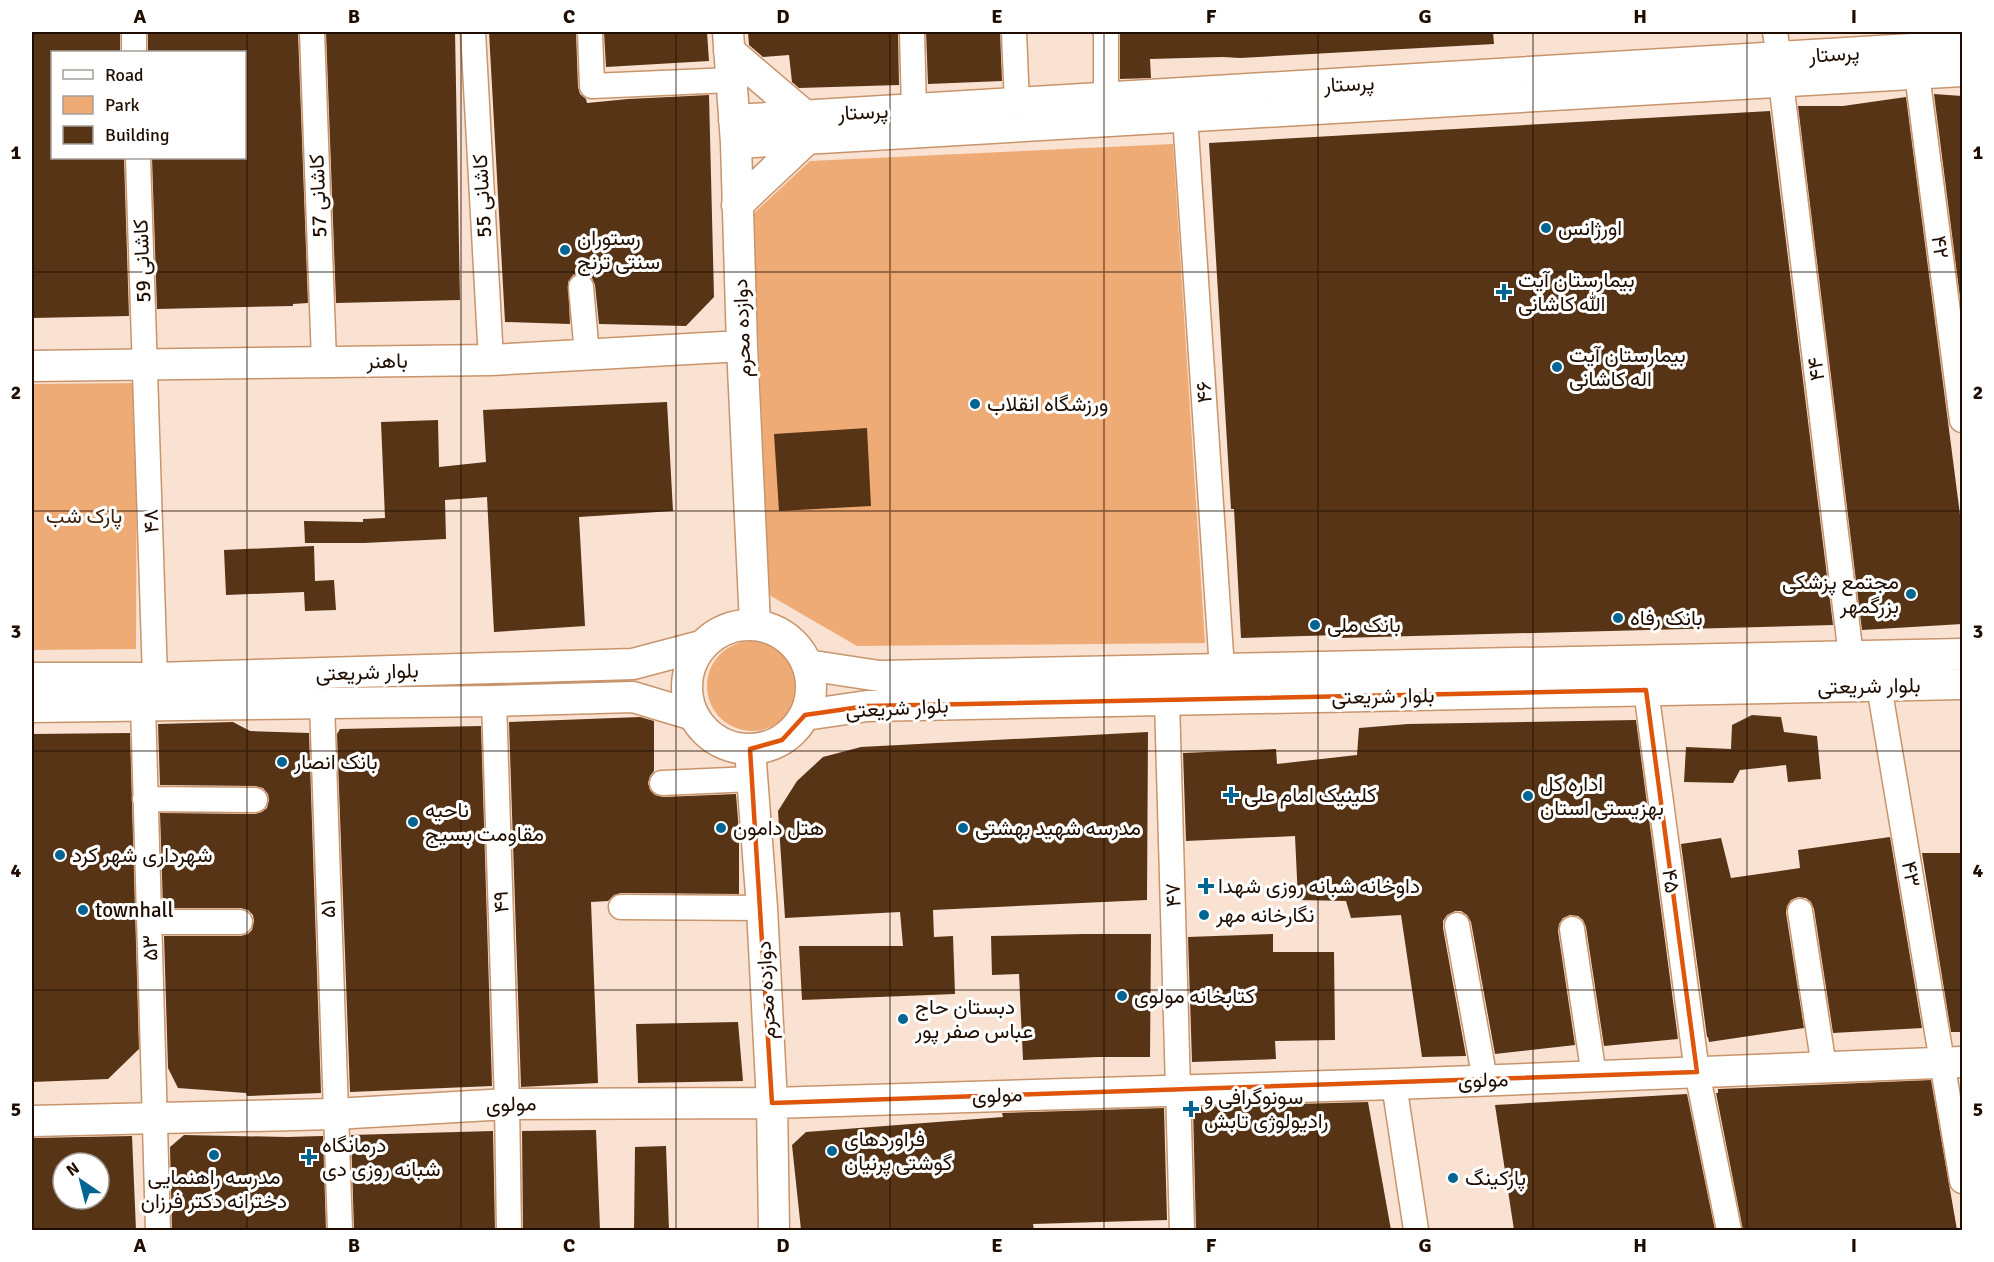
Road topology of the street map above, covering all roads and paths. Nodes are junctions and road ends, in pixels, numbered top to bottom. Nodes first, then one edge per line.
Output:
1 (134, 32) edge
2 (312, 32) edge
3 (473, 32) edge
4 (590, 32) edge
5 (912, 32) edge
6 (1014, 32) edge
7 (1106, 32) edge
8 (1930, 39) edge
9 (1962, 46) edge
10 (134, 51) edge
11 (730, 54) edge
12 (1779, 57) edge
13 (1962, 72) edge
14 (1917, 74) junction
15 (1106, 98) junction
16 (1017, 104) junction
17 (914, 110) junction
18 (1185, 116) junction
19 (805, 127) junction
20 (735, 131) junction
21 (138, 159) edge
22 (737, 205) junction
23 (581, 287) dead end
24 (742, 346) junction
25 (587, 355) junction
26 (491, 360) junction
27 (324, 362) junction
28 (146, 364) junction
29 (32, 366) edge
30 (1962, 420) edge
31 (755, 624) junction
32 (701, 646) junction
33 (1962, 654) edge
34 (1851, 656) junction
35 (807, 665) junction
36 (1222, 669) junction
37 (32, 678) edge
38 (155, 678) junction
39 (1962, 684) edge
40 (1879, 686) junction
41 (1646, 690) junction
42 (1167, 700) junction
43 (495, 701) junction
44 (322, 704) junction
45 (142, 705) junction
46 (32, 707) edge
47 (693, 715) junction
48 (805, 715) junction
49 (750, 749) junction
50 (752, 779) junction
51 (662, 783) dead end
52 (145, 799) junction
53 (255, 800) dead end
54 (621, 907) dead end
55 (762, 908) junction
56 (1800, 911) dead end
57 (149, 922) junction
58 (240, 922) dead end
59 (1457, 925) dead end
60 (1572, 929) dead end
61 (1953, 1062) edge
62 (1824, 1067) junction
63 (1697, 1072) junction
64 (1594, 1076) junction
65 (1485, 1080) junction
66 (1394, 1084) junction
67 (1179, 1090) junction
68 (772, 1103) junction
69 (507, 1104) junction
70 (335, 1114) junction
71 (154, 1118) junction
72 (32, 1121) edge
73 (1962, 1180) edge
74 (158, 1230) edge
75 (340, 1230) edge
76 (509, 1230) edge
77 (774, 1230) edge
78 (1182, 1230) edge
79 (1416, 1230) edge
80 (1729, 1230) edge

1 - 10 street
2 - 27 street, کاشانی 57
3 - 26 street, کاشانی 55
4 - 11 street
5 - 17 street
6 - 16 street
7 - 15 street
8 - 9 main road, پرستار
8 - 12 main road, پرستار
11 - 19 main road
11 - 20 main road, دوازده محرم
12 - 14 main road, پرستار
12 - 15 main road, پرستار
12 - 18 main road, پرستار
12 - 34 street, ۴۴
13 - 14 main road, پرستار
14 - 30 street, ۴۲
15 - 16 main road, پرستار
16 - 17 main road, پرستار
17 - 19 main road, پرستار
18 - 19 main road, پرستار
18 - 36 street, ۴۶
19 - 20 main road, پرستار
19 - 22 main road
20 - 22 main road, دوازده محرم
21 - 28 street, کاشانی 59
22 - 24 main road, دوازده محرم
23 - 25 street
24 - 25 main road, باهنر
24 - 31 main road, دوازده محرم
25 - 26 main road, باهنر
26 - 27 main road, باهنر
27 - 28 main road, باهنر
28 - 29 main road, باهنر
28 - 38 street, ۴۸
31 - 32 main road
31 - 35 main road
32 - 38 main road, بلوار شریعتی
32 - 47 main road
33 - 34 main road, بلوار شریعتی
34 - 36 main road, بلوار شریعتی
35 - 36 main road, بلوار شریعتی
35 - 48 main road
37 - 38 main road, بلوار شریعتی
38 - 45 main road
39 - 40 main road, بلوار شریعتی
40 - 41 main road, بلوار شریعتی
40 - 61 street, ۴۳
41 - 42 main road, بلوار شریعتی
41 - 63 street, ۴۵
42 - 48 main road, بلوار شریعتی
42 - 67 street, ۴۷
43 - 44 main road, بلوار شریعتی
43 - 47 main road, بلوار شریعتی
43 - 69 street, ۴۹
44 - 45 main road, بلوار شریعتی
44 - 70 street, ۵۱
45 - 46 main road, بلوار شریعتی
45 - 52 street, ۵۳
47 - 49 main road
48 - 49 main road
49 - 50 main road, دوازده محرم
50 - 51 street
50 - 55 main road, دوازده محرم
52 - 53 street
52 - 57 street, ۵۳
54 - 55 street
55 - 68 main road, دوازده محرم
56 - 62 street
57 - 58 street
57 - 71 street, ۵۳
59 - 65 street
60 - 64 street
61 - 62 main road, مولوی
61 - 73 street
62 - 63 main road, مولوی
63 - 64 main road, مولوی
63 - 80 street
64 - 65 main road, مولوی
65 - 66 main road, مولوی
66 - 67 main road, مولوی
66 - 79 street
67 - 68 main road, مولوی
67 - 78 street
68 - 69 main road, مولوی
68 - 77 main road, دوازده محرم
69 - 70 main road, مولوی
69 - 76 street, ۴۹
70 - 71 main road, مولوی
70 - 75 street, ۵۱
71 - 72 main road, مولوی
71 - 74 street, ۵۳

